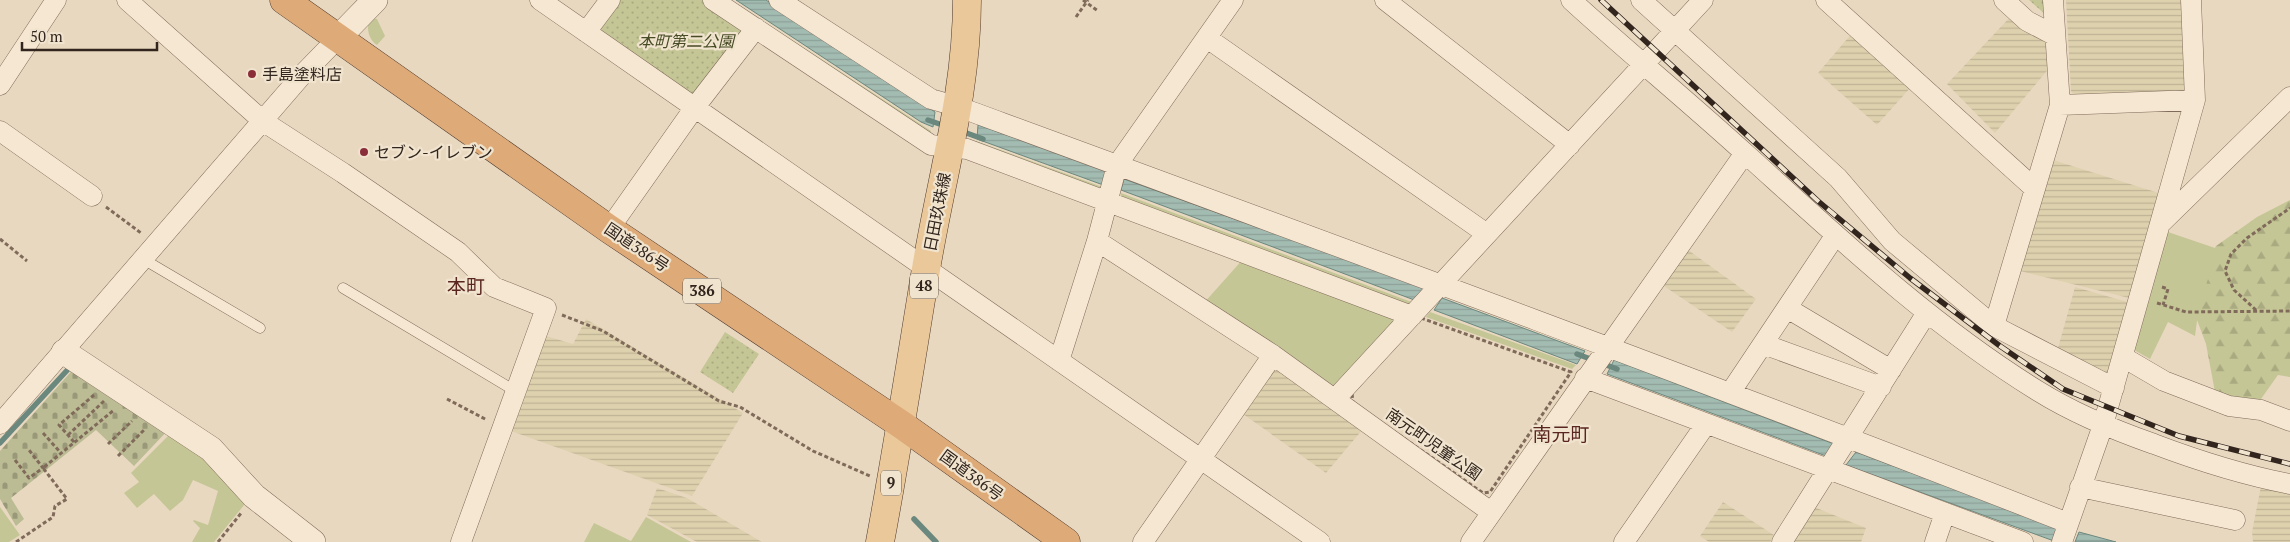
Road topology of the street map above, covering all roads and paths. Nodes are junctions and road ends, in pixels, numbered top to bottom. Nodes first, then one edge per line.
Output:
1 (56, 0) edge
2 (127, 0) edge
3 (284, 0) edge
4 (363, 0) edge
5 (375, 0) edge
6 (540, 0) edge
7 (610, 0) edge
8 (713, 0) edge
9 (779, 0) edge
10 (967, 0) edge
11 (1233, 0) edge
12 (1385, 0) edge
13 (1571, 0) edge
14 (1641, 0) edge
15 (1703, 0) edge
16 (1826, 0) edge
17 (2004, 0) edge
18 (2053, 0) edge
19 (2191, 0) edge
20 (1085, 1) edge
21 (1098, 11) dead end
22 (1076, 17) dead end
23 (756, 28) junction
24 (1674, 31) junction
25 (586, 32) junction
26 (2054, 35) junction
27 (338, 38) junction
28 (1207, 38) junction
29 (1643, 65) junction
30 (0, 84) edge
31 (2290, 97) edge
32 (2195, 100) junction
33 (2060, 105) junction
34 (695, 107) junction
35 (958, 107) junction
36 (264, 122) junction
37 (0, 131) edge
38 (1570, 145) junction
39 (950, 148) junction
40 (1745, 153) junction
41 (1117, 165) junction
42 (2034, 188) junction
43 (92, 196) joint
44 (1107, 200) junction
45 (2290, 208) edge
46 (2161, 223) junction
47 (609, 229) junction
48 (1487, 234) junction
49 (1835, 236) junction
50 (0, 239) edge
51 (1097, 241) junction
52 (149, 251) junction
53 (27, 261) dead end
54 (926, 268) junction
55 (1441, 284) junction
56 (343, 288) dead end
57 (546, 308) junction
58 (1787, 308) junction
59 (2175, 308) dead end
60 (2257, 311) junction
61 (2290, 311) edge
62 (1926, 314) junction
63 (1416, 317) junction
64 (1994, 326) junction
65 (260, 328) dead end
66 (1763, 344) junction
67 (1607, 347) junction
68 (64, 352) junction
69 (1273, 355) junction
70 (2123, 357) junction
71 (1059, 361) junction
72 (1891, 370) junction
73 (1585, 378) junction
74 (1881, 387) junction
75 (2114, 388) junction
76 (97, 391) dead end
77 (517, 392) junction
78 (1730, 393) junction
79 (107, 399) dead end
80 (448, 399) dead end
81 (1335, 399) junction
82 (117, 407) dead end
83 (134, 419) dead end
84 (2290, 421) edge
85 (0, 424) edge
86 (902, 424) junction
87 (1706, 424) junction
88 (2102, 425) junction
89 (146, 428) dead end
90 (503, 428) junction
91 (43, 433) dead end
92 (68, 435) junction
93 (1849, 438) junction
94 (74, 442) junction
95 (108, 444) dead end
96 (29, 450) dead end
97 (62, 453) junction
98 (118, 456) dead end
99 (1200, 458) junction
100 (15, 460) dead end
101 (43, 468) junction
102 (1827, 470) junction
103 (873, 477) dead end
104 (2290, 484) edge
105 (2080, 486) junction
106 (254, 496) junction
107 (1491, 512) junction
108 (1945, 513) junction
109 (2235, 520) dead end
110 (2068, 523) junction
111 (16, 542) edge
112 (218, 542) edge
113 (313, 542) edge
114 (461, 542) edge
115 (880, 542) edge
116 (1066, 542) edge
117 (1142, 542) edge
118 (1320, 542) edge
119 (1471, 542) edge
120 (1624, 542) edge
121 (1782, 542) edge
122 (1935, 542) edge
123 (2023, 542) edge
124 (2062, 542) edge

1 - 30 street
2 - 36 street
3 - 27 highway, 国道386号 / 386
4 - 27 street
5 - 27 street
6 - 25 street
7 - 25 street
8 - 23 street
9 - 35 street
10 - 35 main road, 日田玖珠線 / 48
11 - 28 street
12 - 38 street
13 - 29 street
14 - 24 street
15 - 24 street
16 - 42 street
17 - 26 street
18 - 26 street
19 - 32 street
20 - 21 path
20 - 22 path
23 - 34 street
23 - 39 street
24 - 29 street
24 - 64 street
25 - 34 street
26 - 33 street
27 - 36 street
27 - 47 highway, 国道386号 / 386
28 - 41 street
28 - 48 street
29 - 38 street
29 - 40 street
31 - 46 street
32 - 33 street
32 - 46 street
33 - 42 street
34 - 47 street
34 - 54 street
35 - 39 main road, 日田玖珠線 / 48
35 - 41 street
36 - 52 street
36 - 57 street
37 - 43 street
38 - 48 street
39 - 44 street
39 - 54 main road, 日田玖珠線 / 48
40 - 49 street
40 - 67 street
41 - 44 street
41 - 55 street
42 - 64 street
43 - 52 path
44 - 51 street
44 - 63 street
45 - 60 path
46 - 70 street
47 - 86 highway, 国道386号 / 386
48 - 55 street
49 - 58 street
49 - 62 street
50 - 53 path
51 - 69 street
51 - 71 street
52 - 65 lane
52 - 68 street
54 - 71 street
54 - 86 main road, 日田玖珠線 / 48
55 - 63 street
55 - 67 street
56 - 77 lane
57 - 77 street
57 - 103 path
58 - 66 street
58 - 72 street
59 - 60 path
60 - 61 path
62 - 72 street
62 - 88 street
63 - 63 path, 南元町児童公園
63 - 81 street
64 - 75 street
66 - 74 street
66 - 78 street
67 - 73 street
67 - 78 street
68 - 85 street
68 - 106 street
69 - 81 street
69 - 99 street
70 - 75 street
70 - 84 street
71 - 99 street
72 - 74 street
73 - 87 street
73 - 107 street
74 - 93 street
75 - 88 street
76 - 92 path
77 - 90 street
78 - 93 street
79 - 92 path
80 - 90 path
81 - 107 street
82 - 94 path
83 - 95 path
86 - 115 main road, 9
86 - 116 highway, 国道386号 / 386
87 - 102 street
87 - 120 street
88 - 104 street
88 - 105 street
89 - 98 path
90 - 114 street
91 - 97 path
92 - 94 path
93 - 102 street
93 - 110 street
94 - 97 path
96 - 101 path
97 - 101 path
99 - 117 street
99 - 118 street
100 - 101 path
101 - 111 path
102 - 108 street
102 - 121 street
105 - 109 street
105 - 110 street
106 - 112 path
106 - 113 street
107 - 119 street
108 - 122 street
108 - 123 street
110 - 124 street

